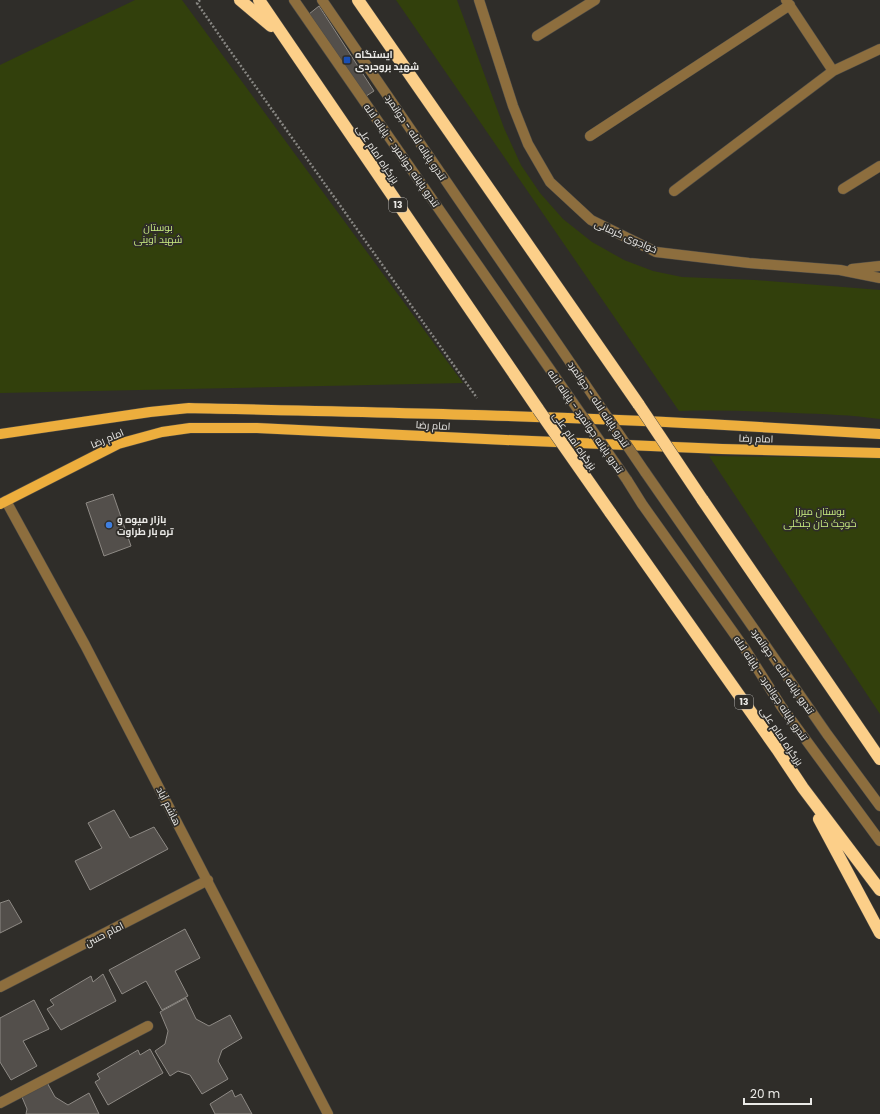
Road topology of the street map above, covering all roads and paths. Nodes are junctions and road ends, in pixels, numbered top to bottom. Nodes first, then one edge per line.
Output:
1 (200, 0) edge
2 (240, 0) edge
3 (259, 0) edge
4 (294, 0) edge
5 (322, 0) edge
6 (358, 0) edge
7 (479, 0) edge
8 (595, 0) edge
9 (788, 3) edge
10 (282, 34) junction
11 (537, 36) dead end
12 (880, 49) edge
13 (833, 71) junction
14 (590, 136) dead end
15 (880, 166) edge
16 (843, 189) dead end
17 (674, 191) dead end
18 (880, 266) edge
19 (840, 270) junction
20 (880, 278) edge
21 (490, 416) junction
22 (0, 434) edge
23 (880, 434) edge
24 (880, 453) edge
25 (3, 502) edge
26 (880, 759) edge
27 (803, 788) junction
28 (880, 806) edge
29 (880, 841) edge
30 (208, 880) junction
31 (880, 890) edge
32 (880, 933) edge
33 (0, 987) edge
34 (148, 1026) dead end
35 (0, 1103) edge
36 (328, 1114) edge

1 - 21 path
2 - 10 highway
3 - 10 highway, بزرگراه امام علی / 13
4 - 29 street, تندرو پایانه جوانمرد - پایانه لاله, bridge
5 - 28 street, تندرو پایانه لاله - جوانمرد, bridge
6 - 26 highway, bridge
7 - 19 street, خواجوی کرمانی
8 - 11 street
9 - 13 street
9 - 14 street
10 - 27 highway, بزرگراه امام علی / 13, bridge
12 - 13 street
13 - 17 street
15 - 16 street
18 - 19 street
19 - 20 street
21 - 22 main road, امام رضا
21 - 23 main road, امام رضا
24 - 25 main road, امام رضا
25 - 30 street, هاشم آباد
27 - 31 highway, بزرگراه امام علی / 13
27 - 32 highway
30 - 33 street, امام حسن
30 - 36 street, هاشم آباد
34 - 35 street

